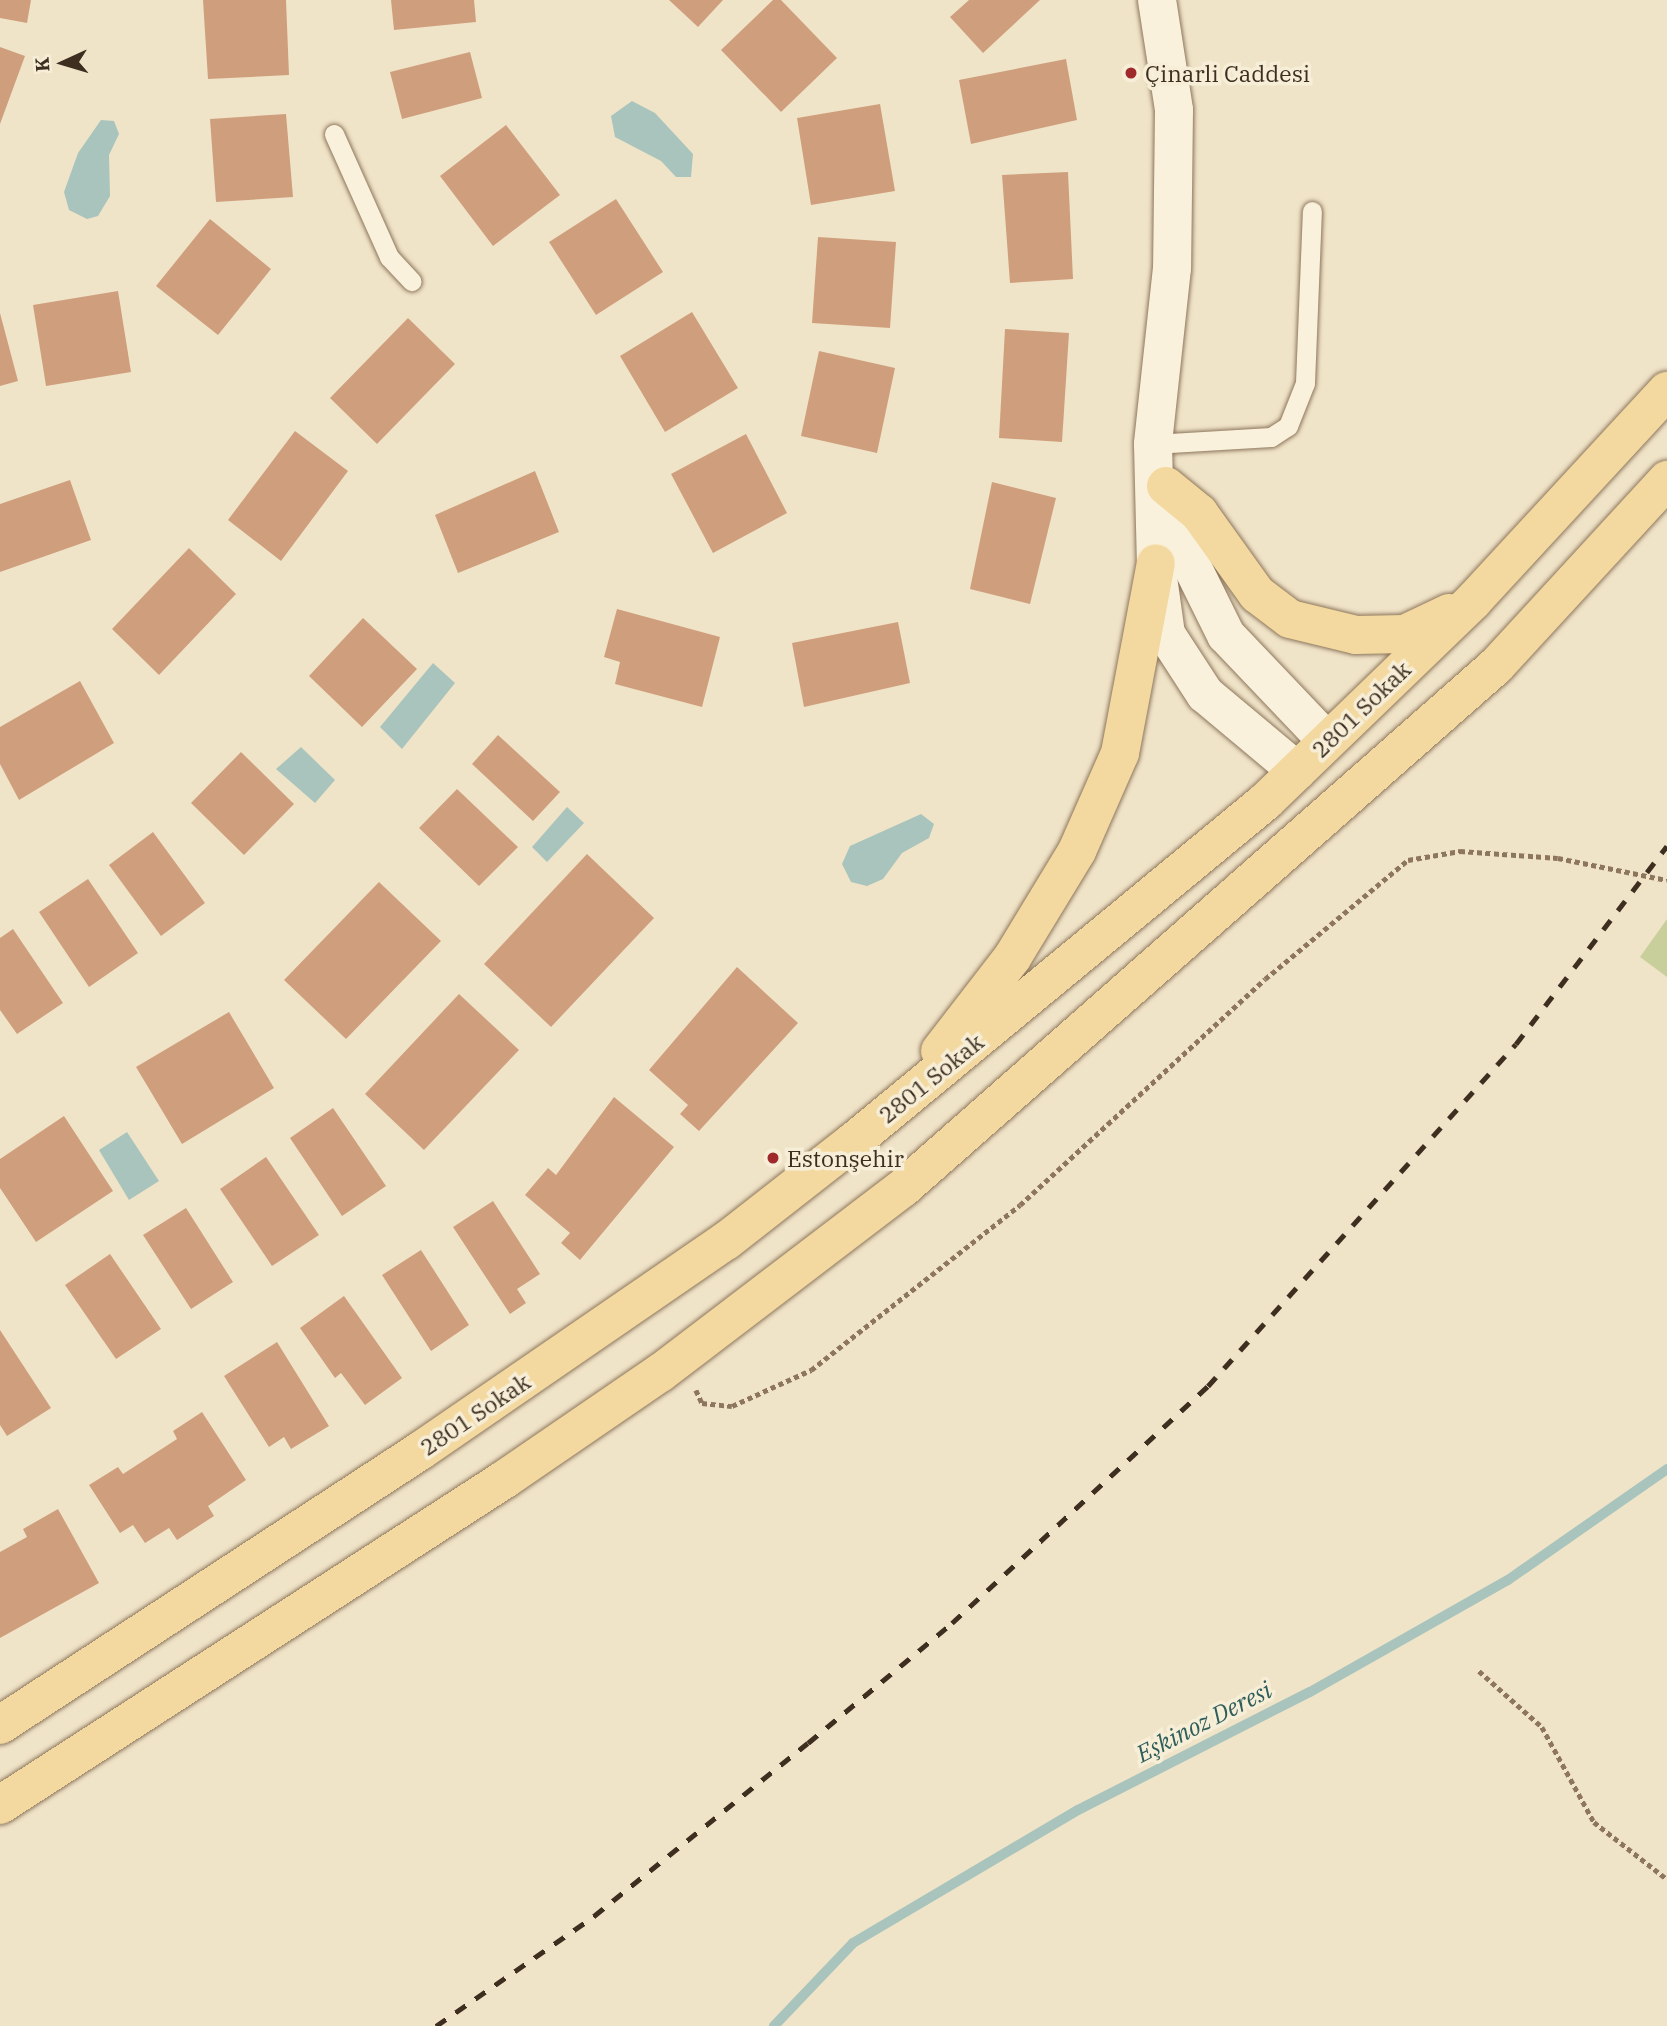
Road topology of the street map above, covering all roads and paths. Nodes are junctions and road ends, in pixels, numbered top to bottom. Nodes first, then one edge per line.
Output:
1 (1157, 0) edge
2 (334, 134) dead end
3 (1312, 211) dead end
4 (411, 281) dead end
5 (1667, 391) edge
6 (1153, 444) junction
7 (1667, 480) edge
8 (1166, 486) junction
9 (1156, 563) junction
10 (1473, 601) junction
11 (1327, 741) junction
12 (1376, 776) junction
13 (1307, 777) junction
14 (1667, 880) edge
15 (901, 1102) junction
16 (903, 1188) junction
17 (691, 1382) dead end
18 (1479, 1671) dead end
19 (0, 1725) edge
20 (0, 1805) edge
21 (1667, 1879) edge

1 - 6 street
2 - 4 lane
3 - 6 lane
5 - 10 main road, 2801 Sokak
6 - 8 street
6 - 9 street
7 - 12 main road
8 - 10 main road
8 - 11 street
9 - 13 street
9 - 15 main road
10 - 11 main road, 2801 Sokak
11 - 13 main road
12 - 13 main road
12 - 16 main road
13 - 15 main road, 2801 Sokak
13 - 16 main road
14 - 17 path
15 - 19 main road, 2801 Sokak
16 - 20 main road
18 - 21 path

